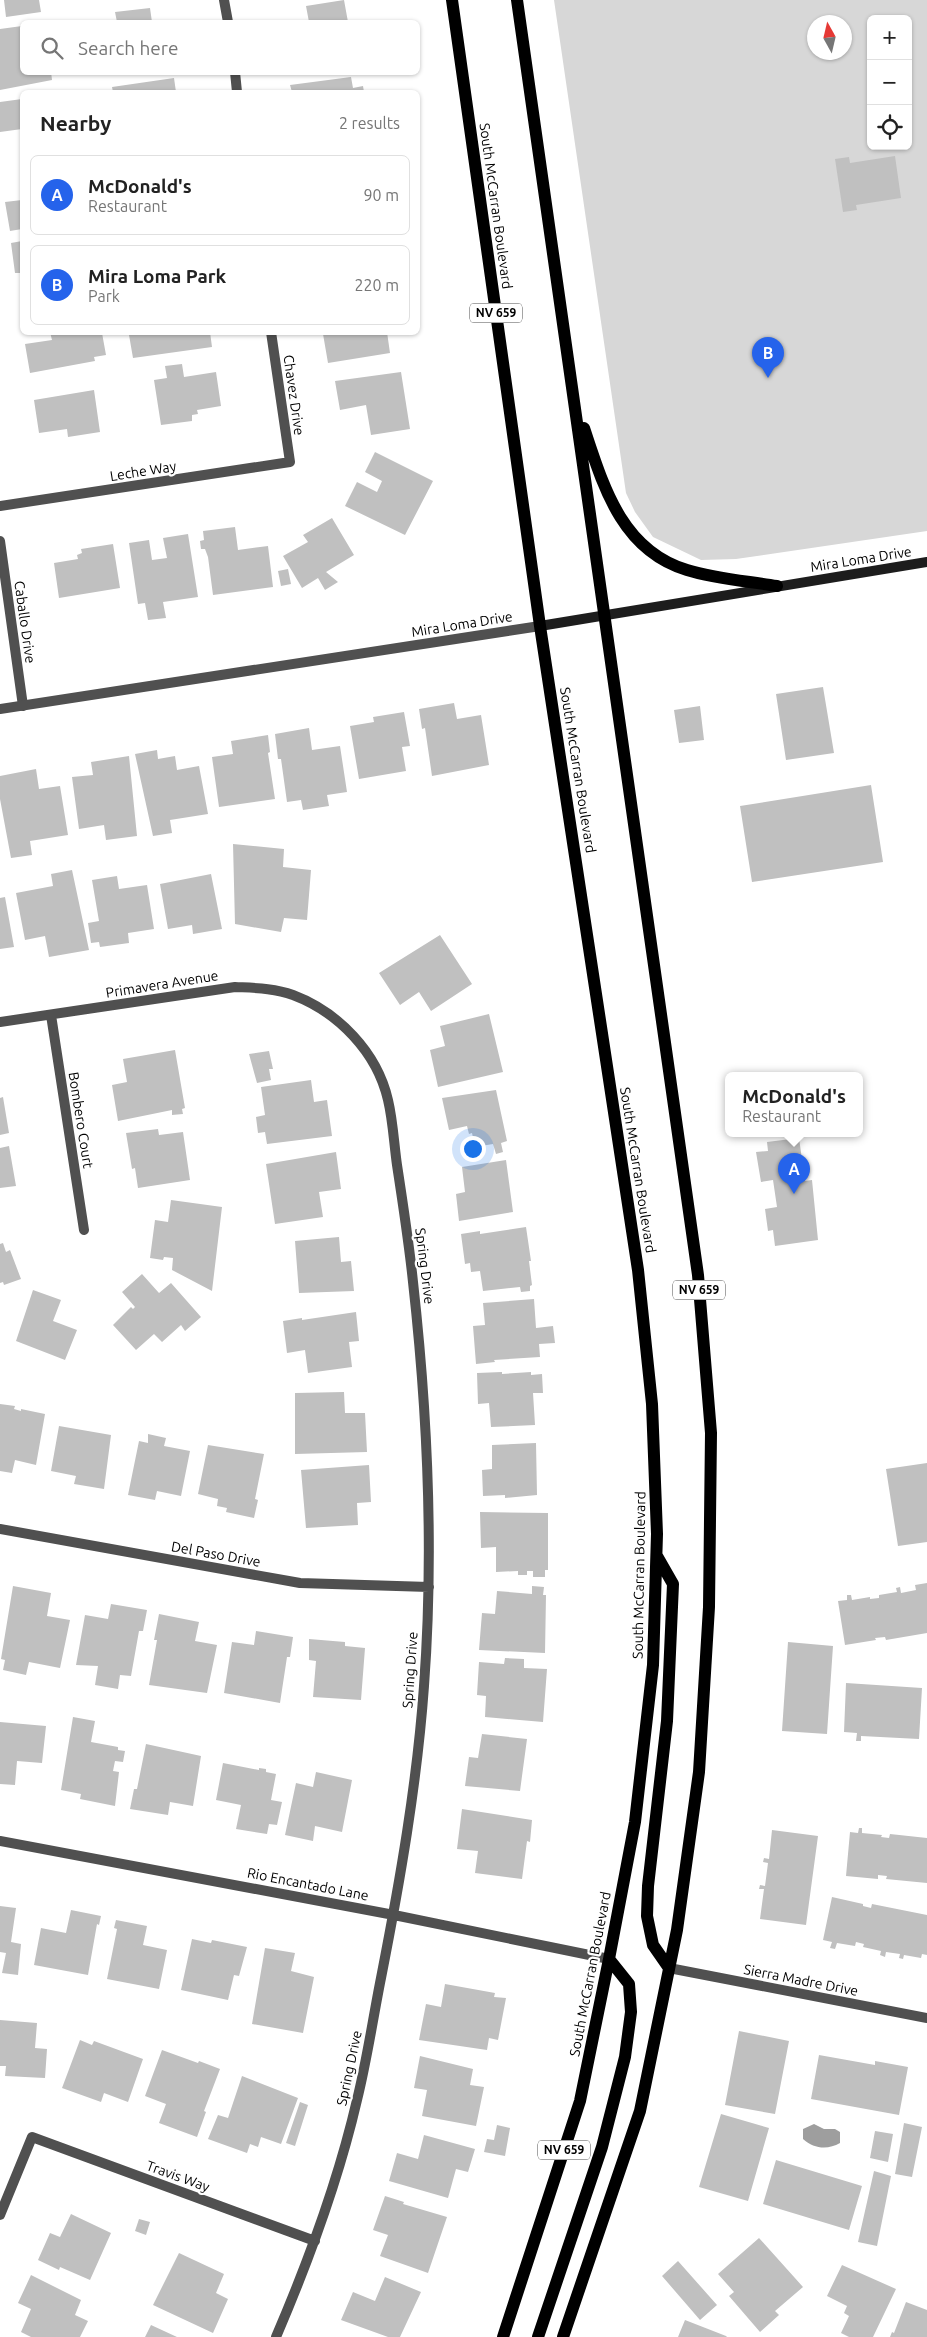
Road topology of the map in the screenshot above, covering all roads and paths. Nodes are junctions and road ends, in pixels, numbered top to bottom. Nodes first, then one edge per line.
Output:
1 (224, 0) edge
2 (452, 0) edge
3 (517, 0) edge
4 (228, 20) edge
5 (235, 75) edge
6 (237, 90) edge
7 (271, 335) edge
8 (574, 399) junction
9 (290, 462) joint
10 (0, 506) edge
11 (0, 541) edge
12 (927, 562) edge
13 (777, 586) junction
14 (605, 616) junction
15 (540, 626) junction
16 (23, 706) junction
17 (0, 709) edge
18 (325, 1011) joint
19 (51, 1014) junction
20 (0, 1022) edge
21 (84, 1230) dead end
22 (0, 1529) edge
23 (656, 1556) junction
24 (429, 1588) junction
25 (0, 1841) edge
26 (394, 1915) junction
27 (609, 1959) junction
28 (669, 1968) junction
29 (927, 2018) edge
30 (0, 2215) edge
31 (315, 2241) junction
32 (276, 2337) edge
33 (503, 2337) edge
34 (538, 2337) edge
35 (563, 2337) edge

1 - 4 street
2 - 15 main road, South McCarran Boulevard / NV 659
3 - 8 main road, NV 659
5 - 6 street
7 - 9 street, Chavez Drive
8 - 13 main road
8 - 14 main road, NV 659
9 - 10 street, Leche Way
11 - 16 street, Caballo Drive
12 - 13 main road, Mira Loma Drive
13 - 14 main road, Mira Loma Drive
14 - 15 main road, Mira Loma Drive
14 - 28 main road, NV 659
15 - 16 street, Mira Loma Drive
15 - 23 main road, South McCarran Boulevard / NV 659
16 - 17 street, Mira Loma Drive
18 - 19 street, Primavera Avenue
18 - 24 street, Spring Drive
19 - 20 street, Primavera Avenue
19 - 21 street, Bombero Court
22 - 24 street, Del Paso Drive
23 - 27 main road, South McCarran Boulevard / NV 659
23 - 28 main road
24 - 26 street, Spring Drive
25 - 26 street, Rio Encantado Lane
26 - 27 street, Rio Encantado Lane
26 - 31 street, Spring Drive
27 - 33 main road, South McCarran Boulevard / NV 659
27 - 34 main road
28 - 29 street, Sierra Madre Drive
28 - 35 main road, NV 659
30 - 31 street, Travis Way
31 - 32 street, Spring Drive

